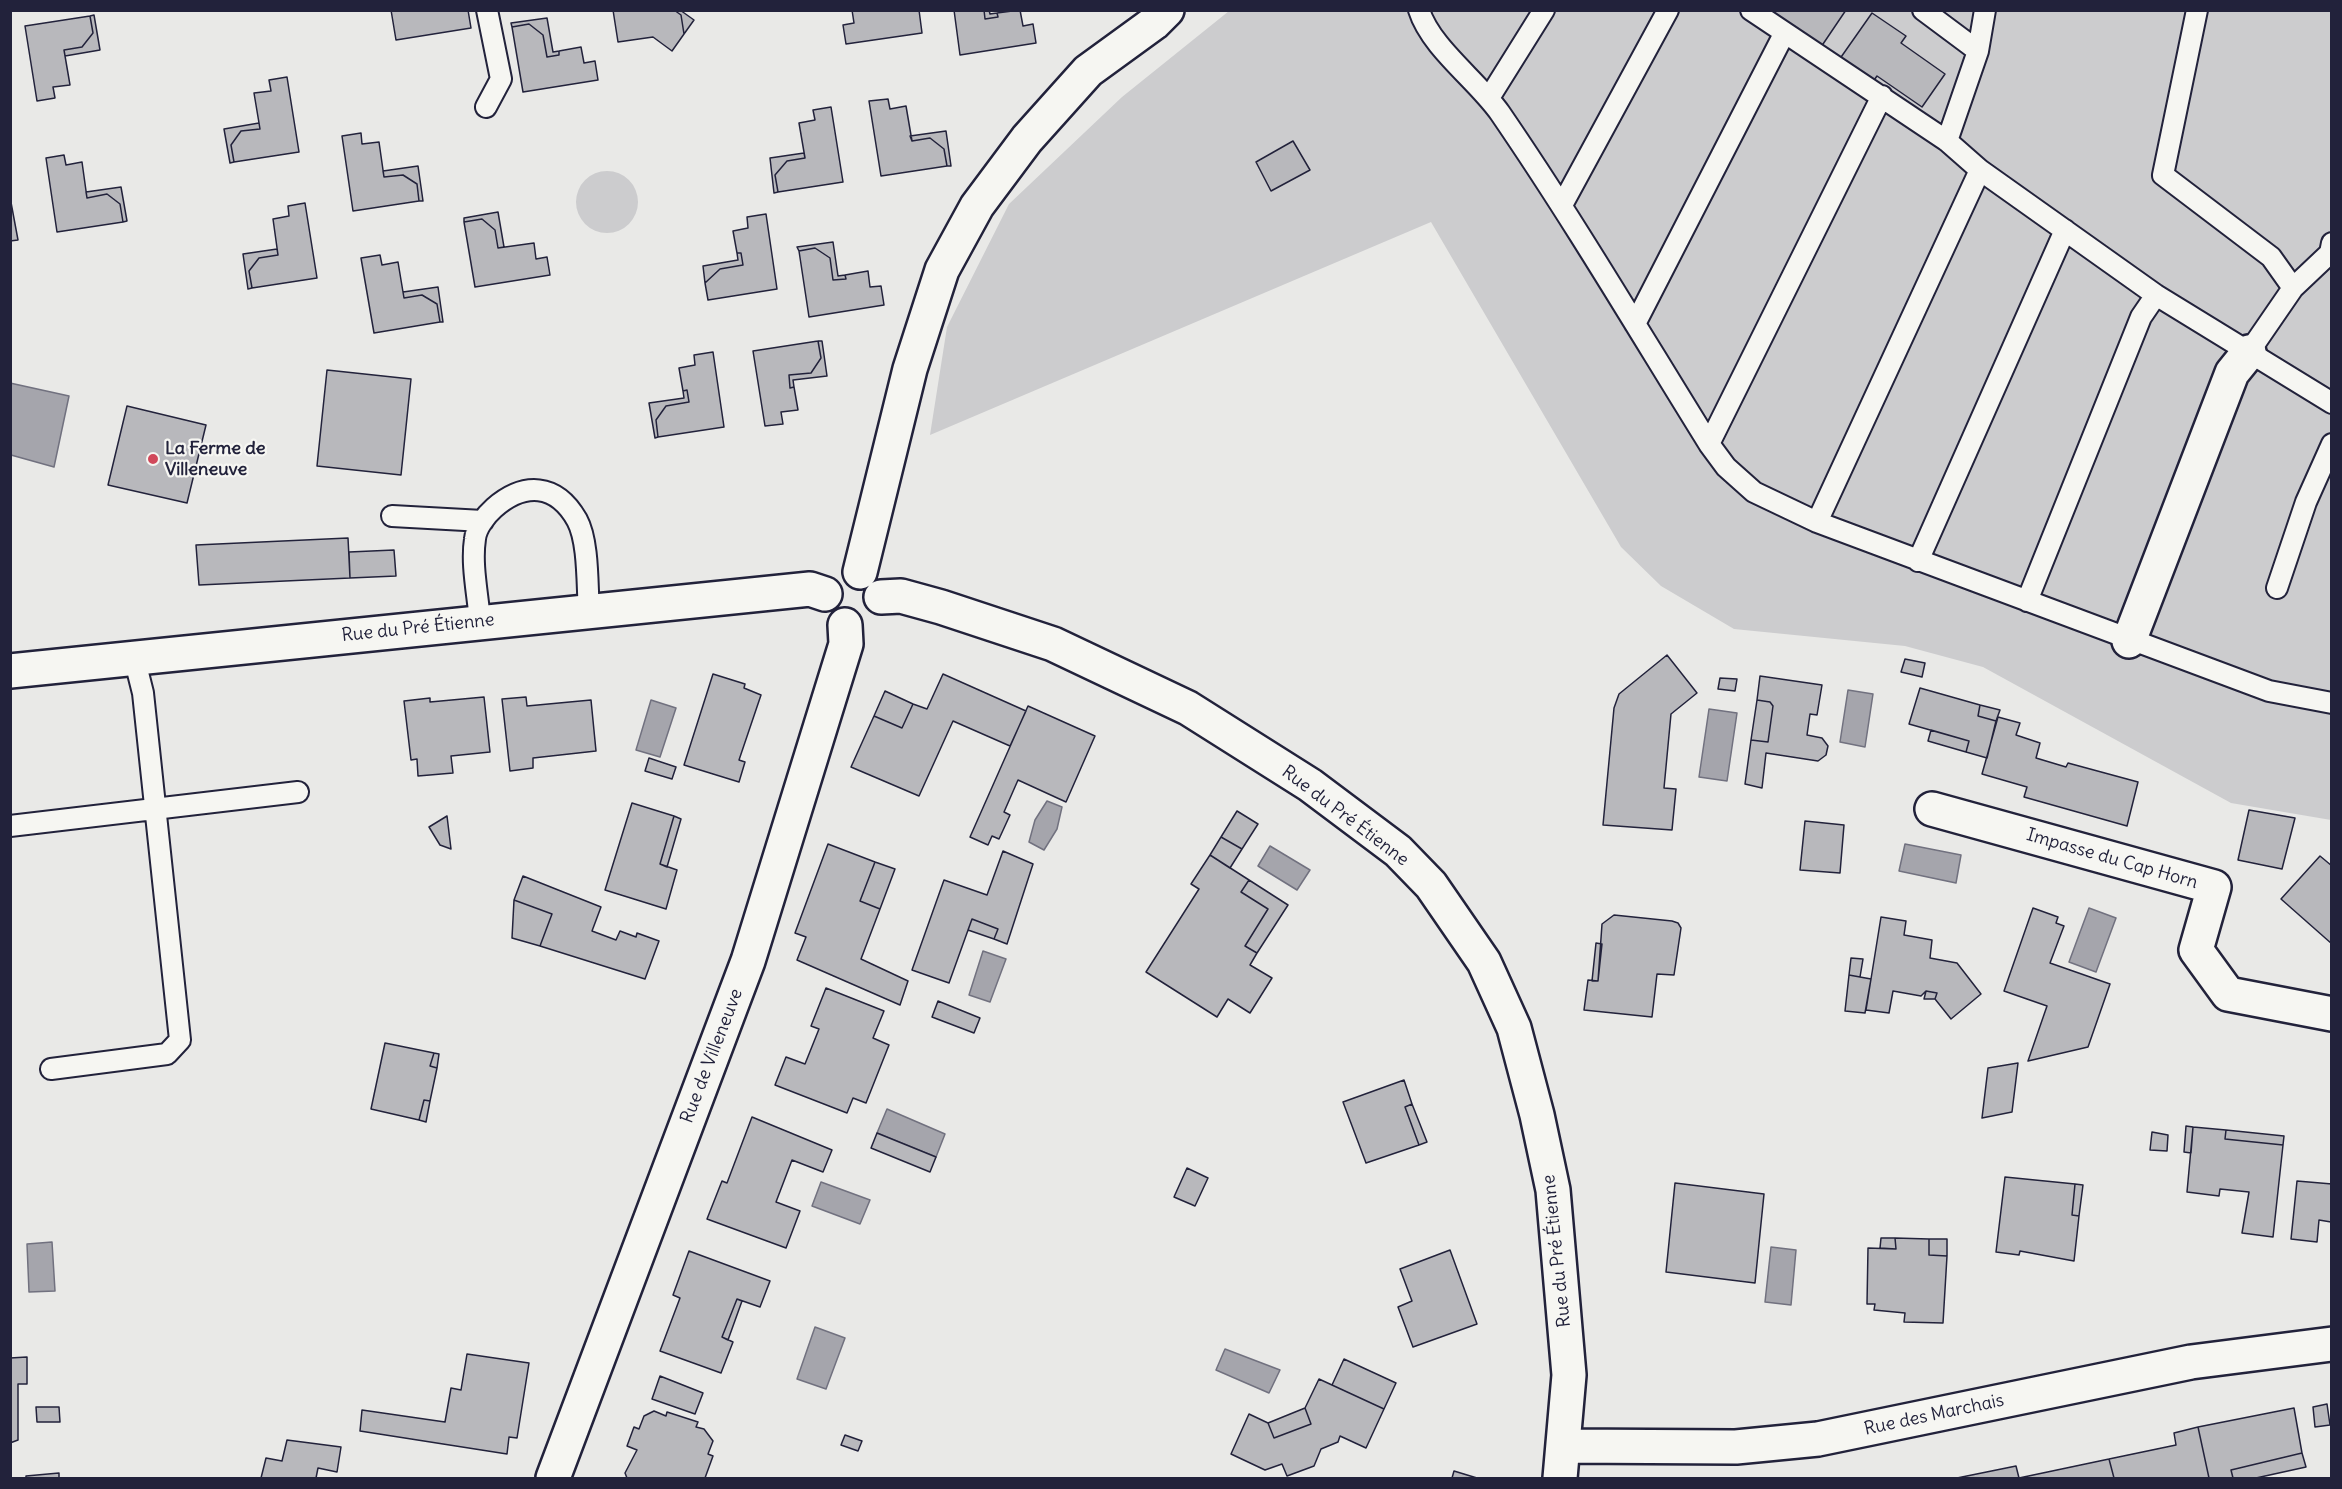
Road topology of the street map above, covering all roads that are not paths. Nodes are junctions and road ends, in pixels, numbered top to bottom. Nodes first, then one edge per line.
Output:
1 (487, 10) edge
2 (1167, 10) edge
3 (1419, 10) edge
4 (1544, 10) edge
5 (1668, 10) edge
6 (1751, 10) edge
7 (1923, 10) edge
8 (1985, 10) edge
9 (2197, 10) edge
10 (1784, 34) junction
11 (1978, 51) junction
12 (1882, 96) junction
13 (1489, 98) junction
14 (486, 107) dead end
15 (1947, 141) junction
16 (1980, 170) junction
17 (1562, 204) junction
18 (2065, 230) junction
19 (2331, 243) edge
20 (2293, 288) junction
21 (2156, 295) junction
22 (1635, 324) junction
23 (2249, 352) junction
24 (2331, 402) edge
25 (1709, 444) junction
26 (2331, 444) edge
27 (392, 516) dead end
28 (483, 521) junction
29 (1817, 522) junction
30 (1918, 561) junction
31 (860, 572) junction
32 (2277, 588) dead end
33 (825, 594) junction
34 (881, 597) junction
35 (2027, 601) junction
36 (589, 612) junction
37 (480, 622) junction
38 (845, 625) junction
39 (2129, 641) junction
40 (134, 657) junction
41 (10, 671) edge
42 (2331, 702) edge
43 (298, 792) dead end
44 (155, 808) junction
45 (1932, 808) dead end
46 (10, 826) edge
47 (2331, 1014) edge
48 (51, 1069) dead end
49 (2331, 1344) edge
50 (1564, 1446) junction
51 (553, 1479) edge
52 (1560, 1479) edge

1 - 14 lane
2 - 31 street
3 - 13 lane
4 - 13 lane
5 - 17 lane
6 - 10 lane
7 - 11 lane
8 - 11 lane
9 - 20 lane
10 - 12 lane
10 - 22 lane
11 - 15 lane
12 - 15 lane
12 - 25 lane
13 - 17 lane
15 - 16 lane
16 - 18 lane
16 - 29 lane
17 - 22 lane
18 - 21 lane
18 - 30 lane
19 - 20 lane
20 - 23 lane
21 - 23 lane
21 - 35 lane
22 - 25 lane
23 - 24 lane
23 - 39 street
25 - 29 lane
26 - 32 lane
27 - 28 lane
28 - 36 lane
28 - 37 lane
29 - 30 lane
30 - 35 lane
31 - 33 street
31 - 34 street
33 - 36 street, Rue du Pré Étienne
33 - 38 street
34 - 38 street
34 - 50 street, Rue du Pré Étienne
35 - 39 lane
36 - 37 street, Rue du Pré Étienne
37 - 40 street, Rue du Pré Étienne
38 - 51 street, Rue de Villeneuve
39 - 42 lane
40 - 41 street, Rue du Pré Étienne
40 - 44 lane
43 - 44 lane
44 - 46 lane
44 - 48 lane
45 - 47 street, Impasse du Cap Horn
49 - 50 street, Rue des Marchais
50 - 52 street

